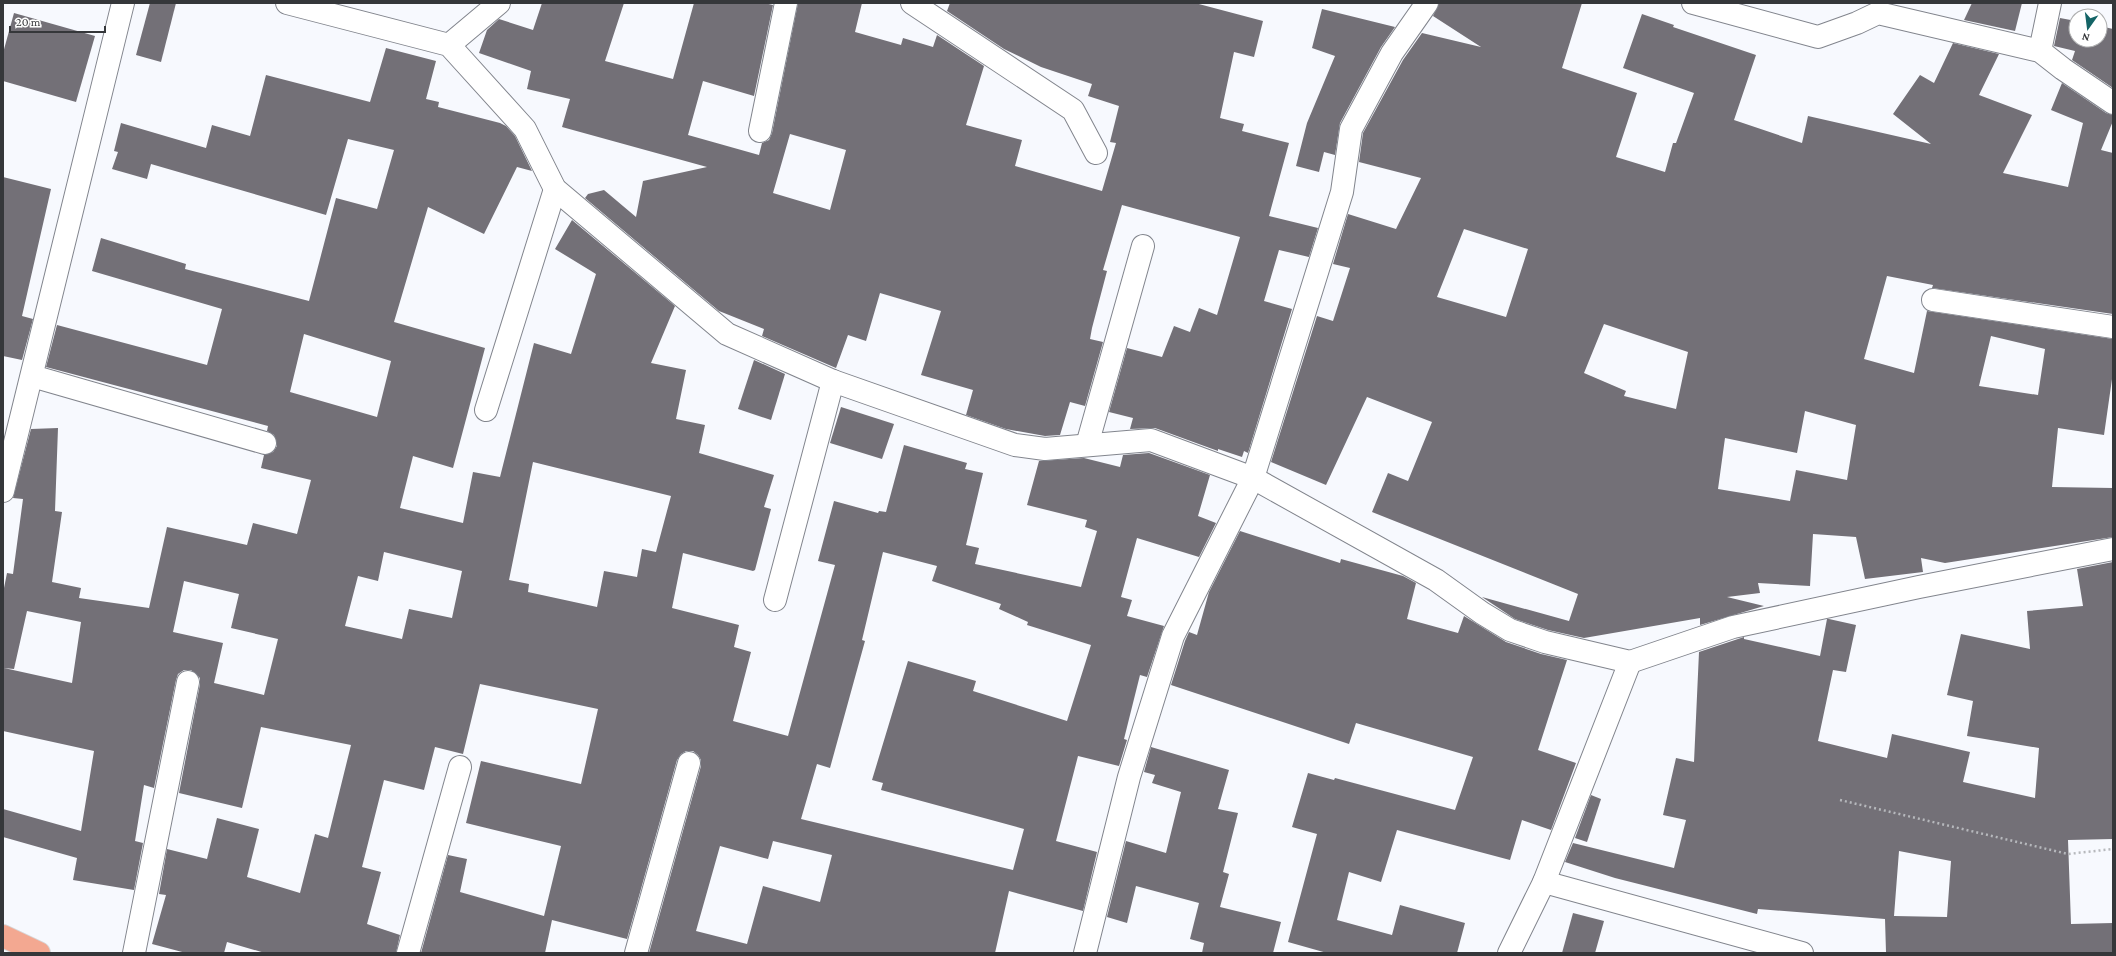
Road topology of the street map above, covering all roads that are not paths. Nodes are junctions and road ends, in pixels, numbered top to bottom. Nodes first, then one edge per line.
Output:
1 (123, 3) edge
2 (287, 3) edge
3 (499, 3) edge
4 (786, 3) edge
5 (912, 3) edge
6 (1427, 3) edge
7 (1693, 3) edge
8 (2050, 3) edge
9 (343, 10) edge
10 (449, 45) junction
11 (2040, 51) junction
12 (2113, 104) edge
13 (760, 131) dead end
14 (1096, 153) dead end
15 (555, 189) junction
16 (1143, 246) dead end
17 (1934, 300) dead end
18 (2113, 327) edge
19 (32, 376) junction
20 (833, 381) junction
21 (486, 410) dead end
22 (265, 443) dead end
23 (1087, 445) junction
24 (1253, 478) junction
25 (3, 491) edge
26 (2113, 548) edge
27 (775, 600) dead end
28 (1630, 662) junction
29 (188, 682) dead end
30 (688, 763) dead end
31 (460, 767) dead end
32 (1544, 882) junction
33 (3, 936) edge
34 (39, 953) edge
35 (134, 953) edge
36 (408, 953) edge
37 (636, 953) edge
38 (1085, 953) edge
39 (1509, 953) edge
40 (1802, 953) edge

1 - 19 street
2 - 9 street
3 - 10 street
4 - 13 street
5 - 14 street
6 - 24 street
7 - 11 street
8 - 11 street
9 - 10 street
10 - 15 street
11 - 12 street
15 - 20 street
15 - 21 street
16 - 23 street
17 - 18 street
19 - 22 street
19 - 25 street
20 - 23 street
20 - 27 street
23 - 24 street
24 - 28 street
24 - 38 street
26 - 28 street
28 - 32 street
29 - 35 street
30 - 37 street
31 - 36 street
32 - 39 street
32 - 40 street
33 - 34 main road

